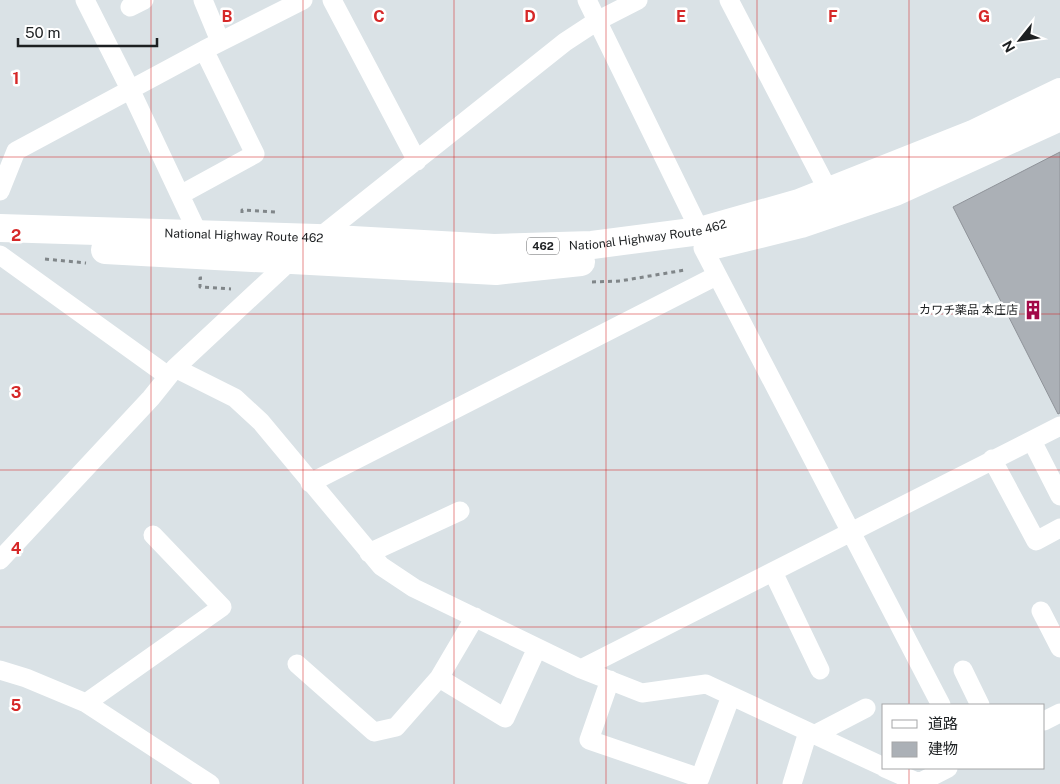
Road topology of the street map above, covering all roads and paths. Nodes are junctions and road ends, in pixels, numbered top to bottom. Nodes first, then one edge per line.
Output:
1 (84, 0) edge
2 (203, 0) edge
3 (303, 0) edge
4 (332, 0) edge
5 (587, 0) edge
6 (638, 0) edge
7 (729, 0) edge
8 (597, 21) junction
9 (212, 46) junction
10 (130, 89) junction
11 (1060, 92) edge
12 (1060, 117) edge
13 (417, 161) junction
14 (0, 190) edge
15 (829, 192) junction
16 (180, 196) junction
17 (0, 228) edge
18 (317, 238) junction
19 (701, 239) junction
20 (0, 244) edge
21 (0, 255) edge
22 (206, 256) junction
23 (291, 260) junction
24 (716, 276) junction
25 (231, 289) dead end
26 (172, 372) junction
27 (1060, 426) edge
28 (1032, 441) junction
29 (992, 459) junction
30 (310, 483) junction
31 (1060, 496) edge
32 (460, 511) dead end
33 (1060, 528) edge
34 (849, 532) junction
35 (153, 535) dead end
36 (369, 553) junction
37 (0, 560) edge
38 (773, 572) junction
39 (1041, 611) dead end
40 (475, 618) junction
41 (537, 648) junction
42 (1060, 648) edge
43 (297, 664) dead end
44 (581, 669) junction
45 (0, 670) edge
46 (820, 670) dead end
47 (963, 670) dead end
48 (438, 678) junction
49 (610, 680) junction
50 (731, 696) junction
51 (86, 703) junction
52 (940, 704) edge
53 (980, 704) edge
54 (866, 708) dead end
55 (1060, 713) edge
56 (1045, 720) edge
57 (811, 734) junction
58 (882, 767) edge
59 (884, 769) edge
60 (886, 769) edge
61 (946, 769) edge
62 (210, 784) edge
63 (792, 784) edge
64 (880, 784) edge
65 (920, 784) edge

1 - 10 street
2 - 9 street
3 - 9 street
4 - 13 street
5 - 8 street
6 - 8 street
7 - 15 street
8 - 13 street
8 - 19 street
9 - 10 street
9 - 16 street
10 - 14 street
10 - 16 street
11 - 15 highway, National Highway Route 462 / 462
12 - 19 highway, National Highway Route 462 / 462
13 - 18 street
15 - 19 highway, National Highway Route 462 / 462
16 - 22 street
17 - 22 highway, National Highway Route 462 / 462
18 - 19 highway, National Highway Route 462 / 462
18 - 22 highway, National Highway Route 462 / 462
18 - 23 street
19 - 23 highway, National Highway Route 462 / 462
19 - 24 street
20 - 22 highway, National Highway Route 462 / 462
21 - 26 street
22 - 23 highway, National Highway Route 462 / 462
22 - 25 path
23 - 26 street
24 - 30 street
24 - 34 street
26 - 30 street
26 - 37 street
27 - 28 street
28 - 29 street
28 - 31 street
29 - 33 street
29 - 34 street
30 - 36 street
32 - 36 street
34 - 38 street
34 - 52 street
35 - 51 street
36 - 40 street
38 - 44 street
38 - 46 street
39 - 42 street
40 - 41 street
40 - 48 street
41 - 44 street
41 - 48 street
43 - 48 street
44 - 49 street
45 - 51 street
47 - 53 street
49 - 50 street
49 - 50 street
50 - 57 street
51 - 62 street
54 - 57 street
55 - 56 street
57 - 58 street
57 - 63 street
59 - 64 street
60 - 65 street
61 - 65 street

